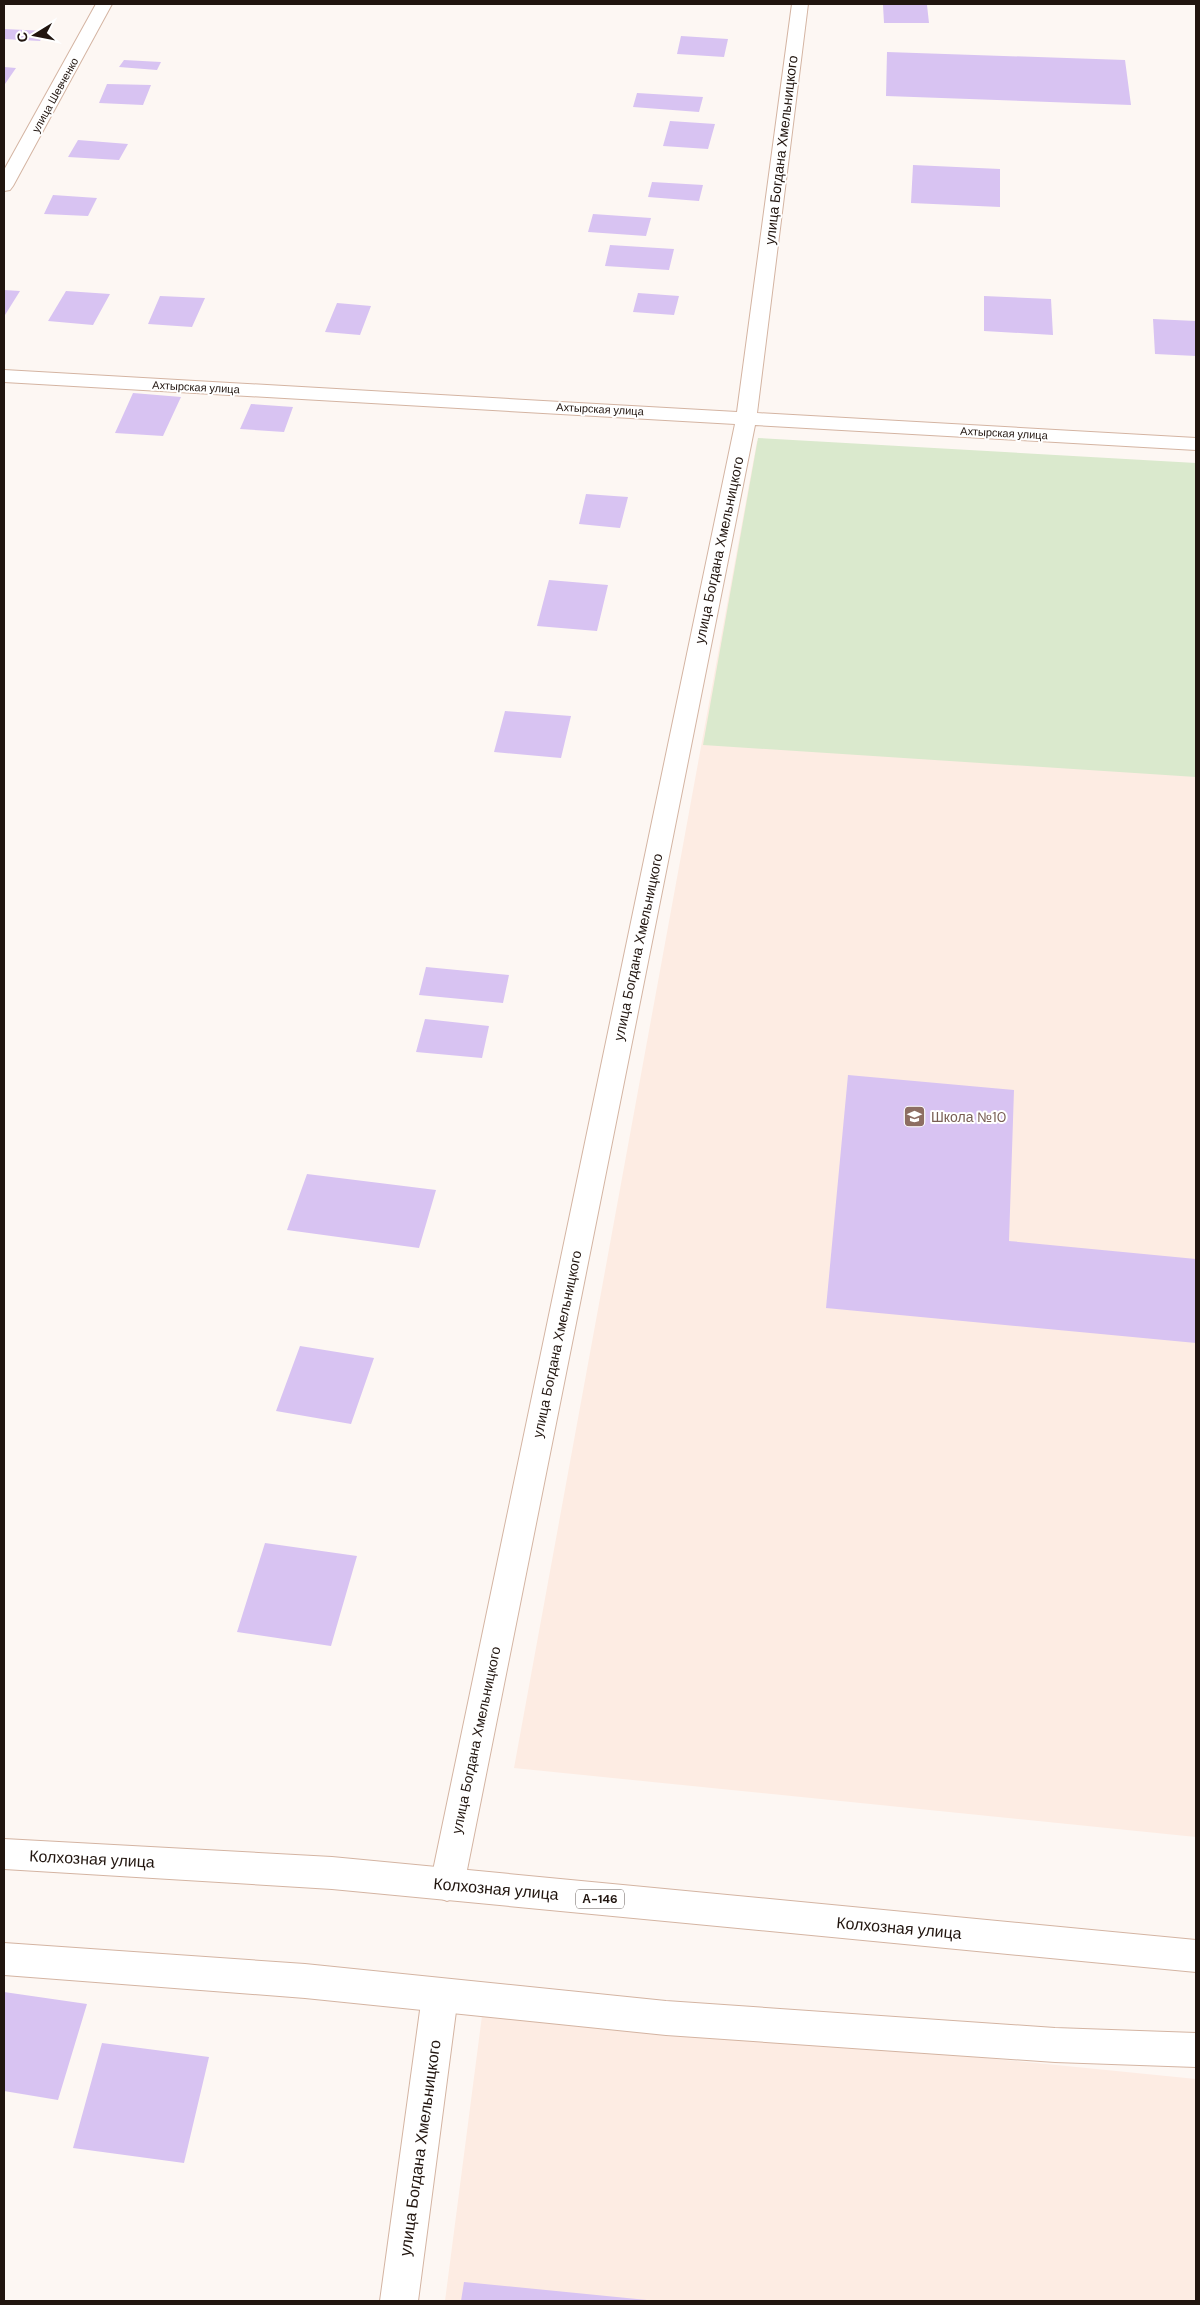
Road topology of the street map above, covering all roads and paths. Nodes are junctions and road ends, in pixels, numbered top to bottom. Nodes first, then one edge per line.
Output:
1 (104, 4) edge
2 (800, 4) edge
3 (4, 186) edge
4 (4, 376) edge
5 (746, 418) junction
6 (1196, 444) edge
7 (4, 1854) edge
8 (447, 1885) junction
9 (1196, 1956) edge
10 (4, 1959) edge
11 (440, 1996) junction
12 (1196, 2050) edge
13 (399, 2301) edge

1 - 3 main road, улица Шевченко
2 - 5 main road, улица Богдана Хмельницкого
4 - 5 main road, Ахтырская улица
5 - 6 main road, Ахтырская улица
5 - 8 main road, улица Богдана Хмельницкого
7 - 8 main road, Колхозная улица / А-146
8 - 9 main road, Колхозная улица / А-146
10 - 11 main road
11 - 12 main road
11 - 13 main road, улица Богдана Хмельницкого

